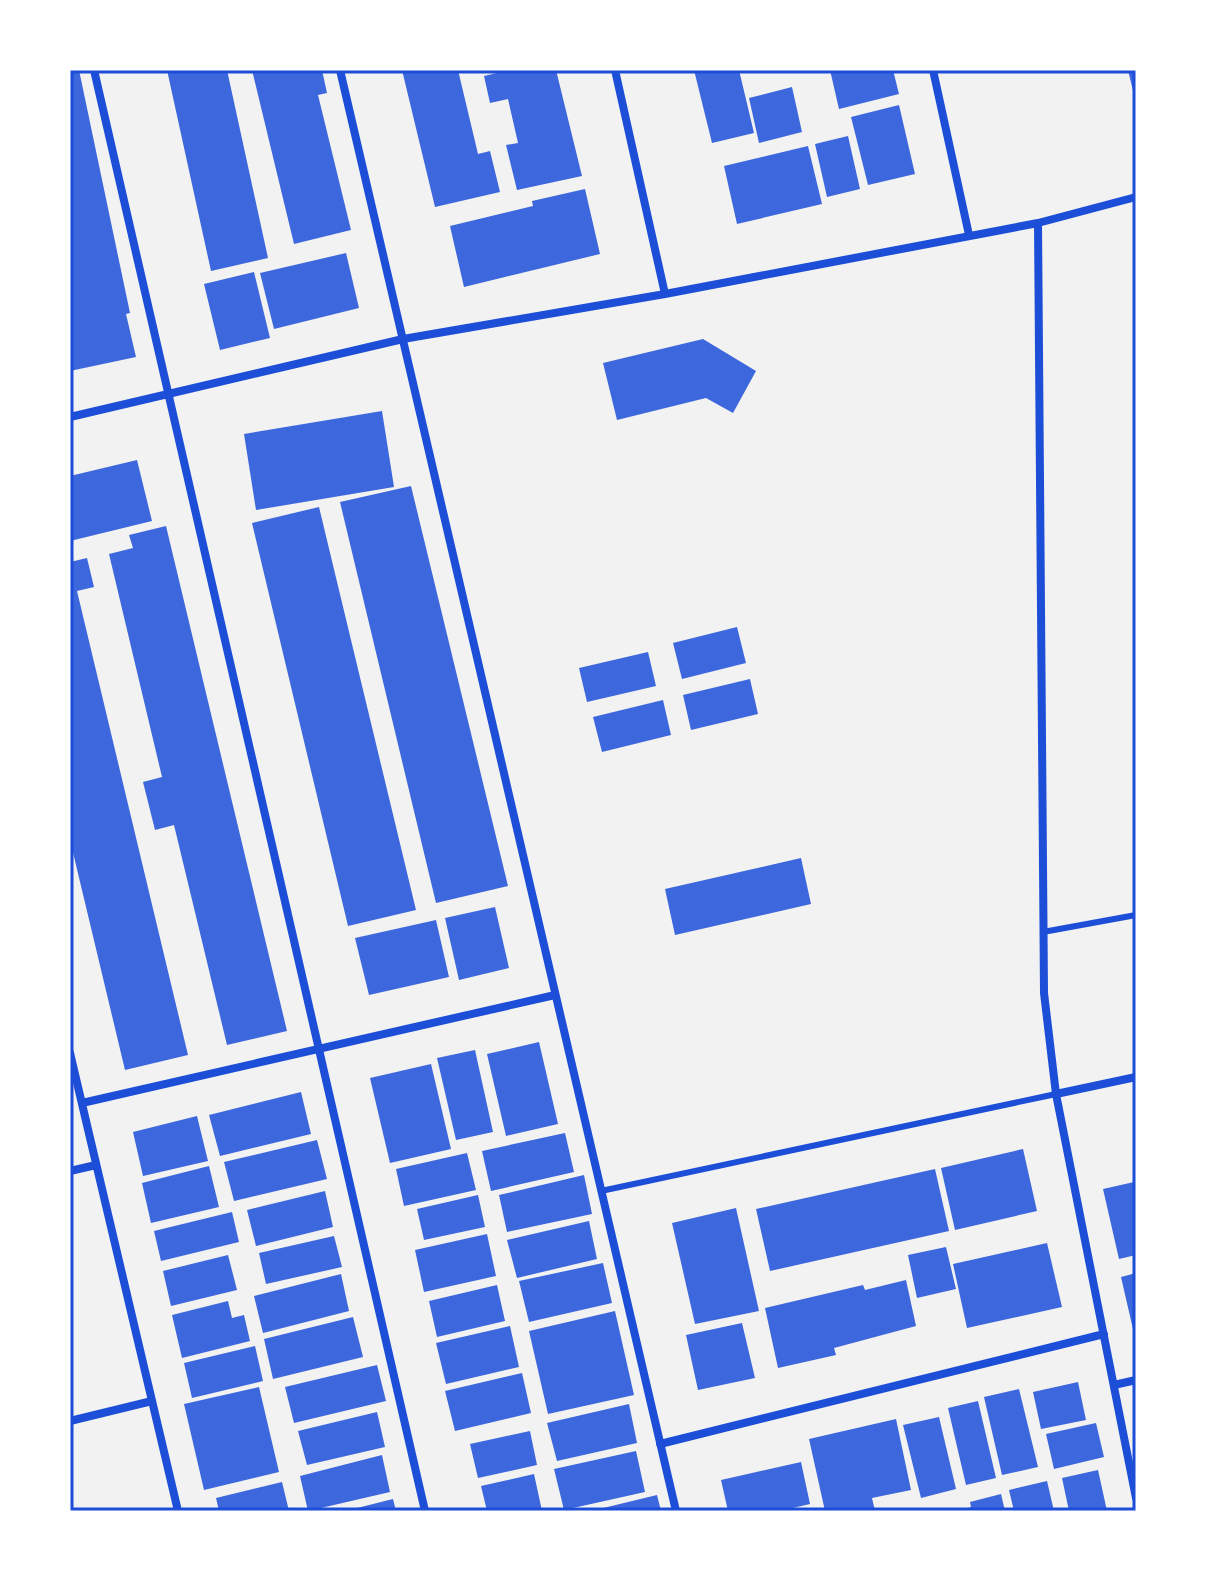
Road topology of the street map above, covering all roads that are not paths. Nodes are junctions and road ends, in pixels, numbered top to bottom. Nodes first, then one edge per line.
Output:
1 (94, 70) edge
2 (340, 70) edge
3 (615, 70) edge
4 (933, 70) edge
5 (1136, 197) edge
6 (1038, 223) junction
7 (969, 235) junction
8 (665, 294) junction
9 (403, 339) junction
10 (169, 394) junction
11 (70, 417) edge
12 (1136, 915) edge
13 (1043, 932) junction
14 (555, 995) junction
15 (318, 1048) junction
16 (70, 1053) edge
17 (1136, 1077) edge
18 (1056, 1094) junction
19 (82, 1103) junction
20 (96, 1165) junction
21 (70, 1171) edge
22 (601, 1191) junction
23 (1104, 1334) junction
24 (1136, 1380) edge
25 (1114, 1385) junction
26 (152, 1401) junction
27 (70, 1421) edge
28 (660, 1444) junction
29 (1136, 1498) edge
30 (178, 1511) edge
31 (425, 1511) edge
32 (676, 1511) edge

1 - 10 street
2 - 9 street
3 - 8 street
4 - 7 street
5 - 6 street
6 - 7 street
6 - 13 street
7 - 8 street
8 - 9 street
9 - 10 street
9 - 14 street
10 - 11 street
10 - 15 street
12 - 13 lane
13 - 18 street
14 - 15 street
14 - 22 street
15 - 19 street
15 - 31 street
16 - 19 street
17 - 18 street
18 - 22 lane
18 - 23 street
19 - 20 street
20 - 21 street
20 - 26 street
22 - 28 street
23 - 25 street
23 - 28 street
24 - 25 street
25 - 29 street
26 - 27 street
26 - 30 street
28 - 32 street

